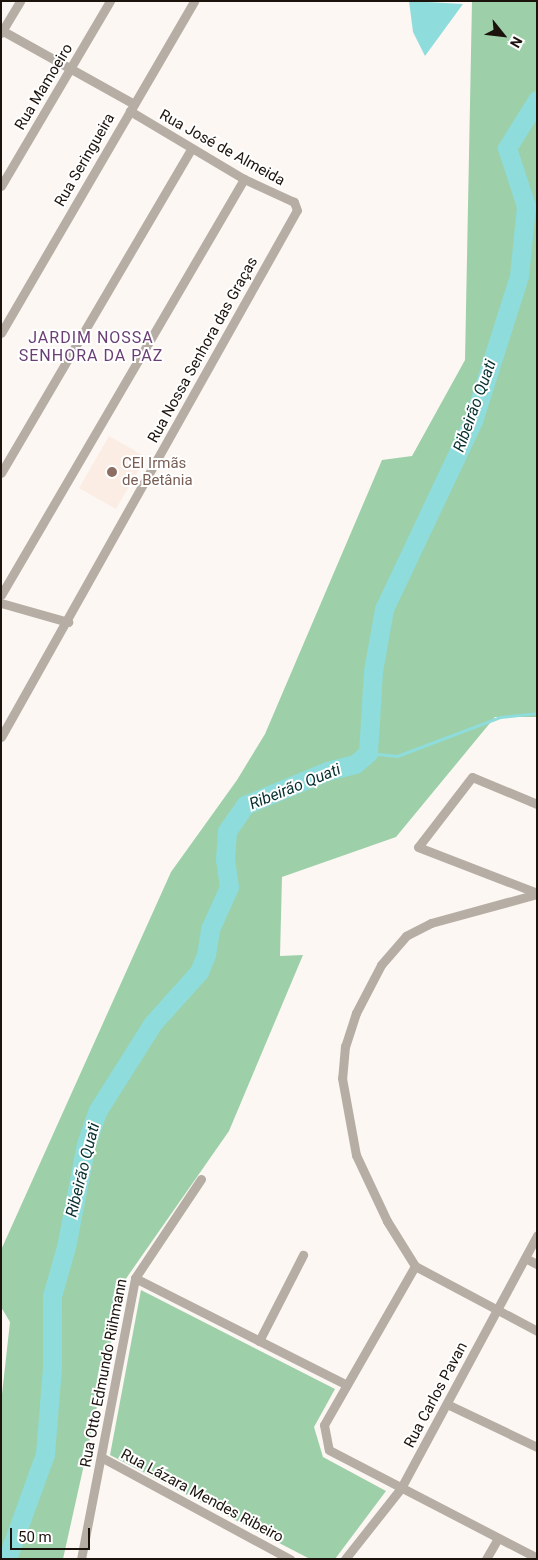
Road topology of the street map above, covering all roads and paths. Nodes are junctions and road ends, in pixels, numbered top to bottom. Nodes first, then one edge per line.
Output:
1 (20, 1) edge
2 (110, 1) edge
3 (194, 1) edge
4 (2, 32) edge
5 (71, 69) junction
6 (132, 107) junction
7 (191, 149) junction
8 (244, 178) junction
9 (1, 186) edge
10 (297, 210) joint
11 (1, 334) edge
12 (1, 473) edge
13 (1, 595) edge
14 (1, 602) edge
15 (68, 622) junction
16 (1, 738) edge
17 (537, 804) edge
18 (537, 894) edge
19 (201, 1179) dead end
20 (537, 1235) edge
21 (303, 1255) dead end
22 (525, 1258) junction
23 (537, 1264) edge
24 (416, 1266) junction
25 (135, 1278) junction
26 (496, 1311) junction
27 (537, 1331) edge
28 (259, 1341) junction
29 (347, 1385) junction
30 (449, 1405) junction
31 (537, 1447) edge
32 (101, 1457) junction
33 (401, 1488) junction
34 (498, 1538) junction
35 (537, 1558) edge
36 (81, 1559) edge
37 (290, 1559) edge
38 (345, 1559) edge
39 (486, 1559) edge

1 - 4 street
2 - 5 street, Rua Mamoeiro
3 - 6 street, Rua Seringueira
4 - 5 street, Rua José de Almeida
5 - 6 street, Rua José de Almeida
5 - 9 street, Rua Mamoeiro
6 - 7 street, Rua José de Almeida
6 - 11 street, Rua Seringueira
7 - 8 street, Rua José de Almeida
7 - 12 street
8 - 10 street, Rua José de Almeida
8 - 13 street
10 - 15 street, Rua Nossa Senhora das Graças
14 - 15 street
15 - 16 street, Rua Nossa Senhora das Graças
17 - 18 street
18 - 24 street
19 - 25 street, Rua Otto Edmundo Riihmann
20 - 22 street, Rua Carlos Pavan
21 - 28 street
22 - 23 street
22 - 26 street, Rua Carlos Pavan
24 - 26 street
24 - 29 street
25 - 28 street
25 - 32 street, Rua Otto Edmundo Riihmann
26 - 27 street
26 - 30 street, Rua Carlos Pavan
28 - 29 street
29 - 33 street
30 - 31 street
30 - 33 street, Rua Carlos Pavan
32 - 36 street, Rua Otto Edmundo Riihmann
32 - 37 street, Rua Lázara Mendes Ribeiro
33 - 34 street
33 - 38 street, Rua Carlos Pavan
34 - 35 street
34 - 39 street

